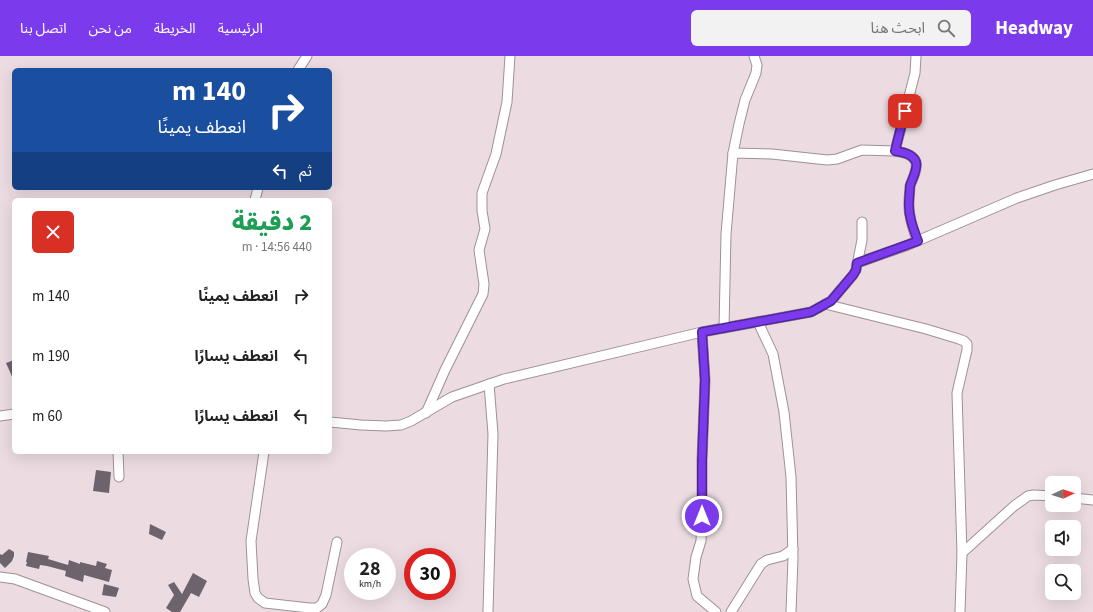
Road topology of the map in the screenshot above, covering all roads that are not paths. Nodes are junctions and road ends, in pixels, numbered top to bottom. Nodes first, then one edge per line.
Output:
1 (307, 56) edge
2 (510, 56) edge
3 (754, 56) edge
4 (916, 56) edge
5 (299, 68) edge
6 (895, 151) junction
7 (733, 153) junction
8 (1093, 174) edge
9 (862, 222) dead end
10 (918, 241) junction
11 (857, 263) junction
12 (825, 304) junction
13 (758, 322) junction
14 (724, 328) junction
15 (702, 332) junction
16 (489, 384) junction
17 (426, 413) junction
18 (12, 414) edge
19 (0, 416) edge
20 (332, 422) edge
21 (118, 454) edge
22 (264, 454) edge
23 (119, 477) dead end
24 (1045, 496) edge
25 (1081, 499) edge
26 (1093, 500) edge
27 (337, 542) dead end
28 (793, 550) junction
29 (962, 553) junction
30 (0, 577) edge
31 (105, 612) edge
32 (488, 612) edge
33 (716, 612) edge
34 (732, 612) edge
35 (791, 612) edge
36 (960, 612) edge

1 - 5 street
2 - 17 street
3 - 7 street
4 - 6 street
6 - 7 street
6 - 10 street
7 - 14 street
8 - 10 street
9 - 11 street
10 - 11 street
11 - 12 street
12 - 13 street
12 - 29 street
13 - 14 street
13 - 28 street
14 - 15 street
15 - 16 street
15 - 33 street
16 - 17 street
16 - 32 street
17 - 20 street
18 - 19 street
21 - 23 street
22 - 27 street
24 - 29 street
25 - 26 street
28 - 34 street
28 - 35 street
29 - 36 street
30 - 31 street

